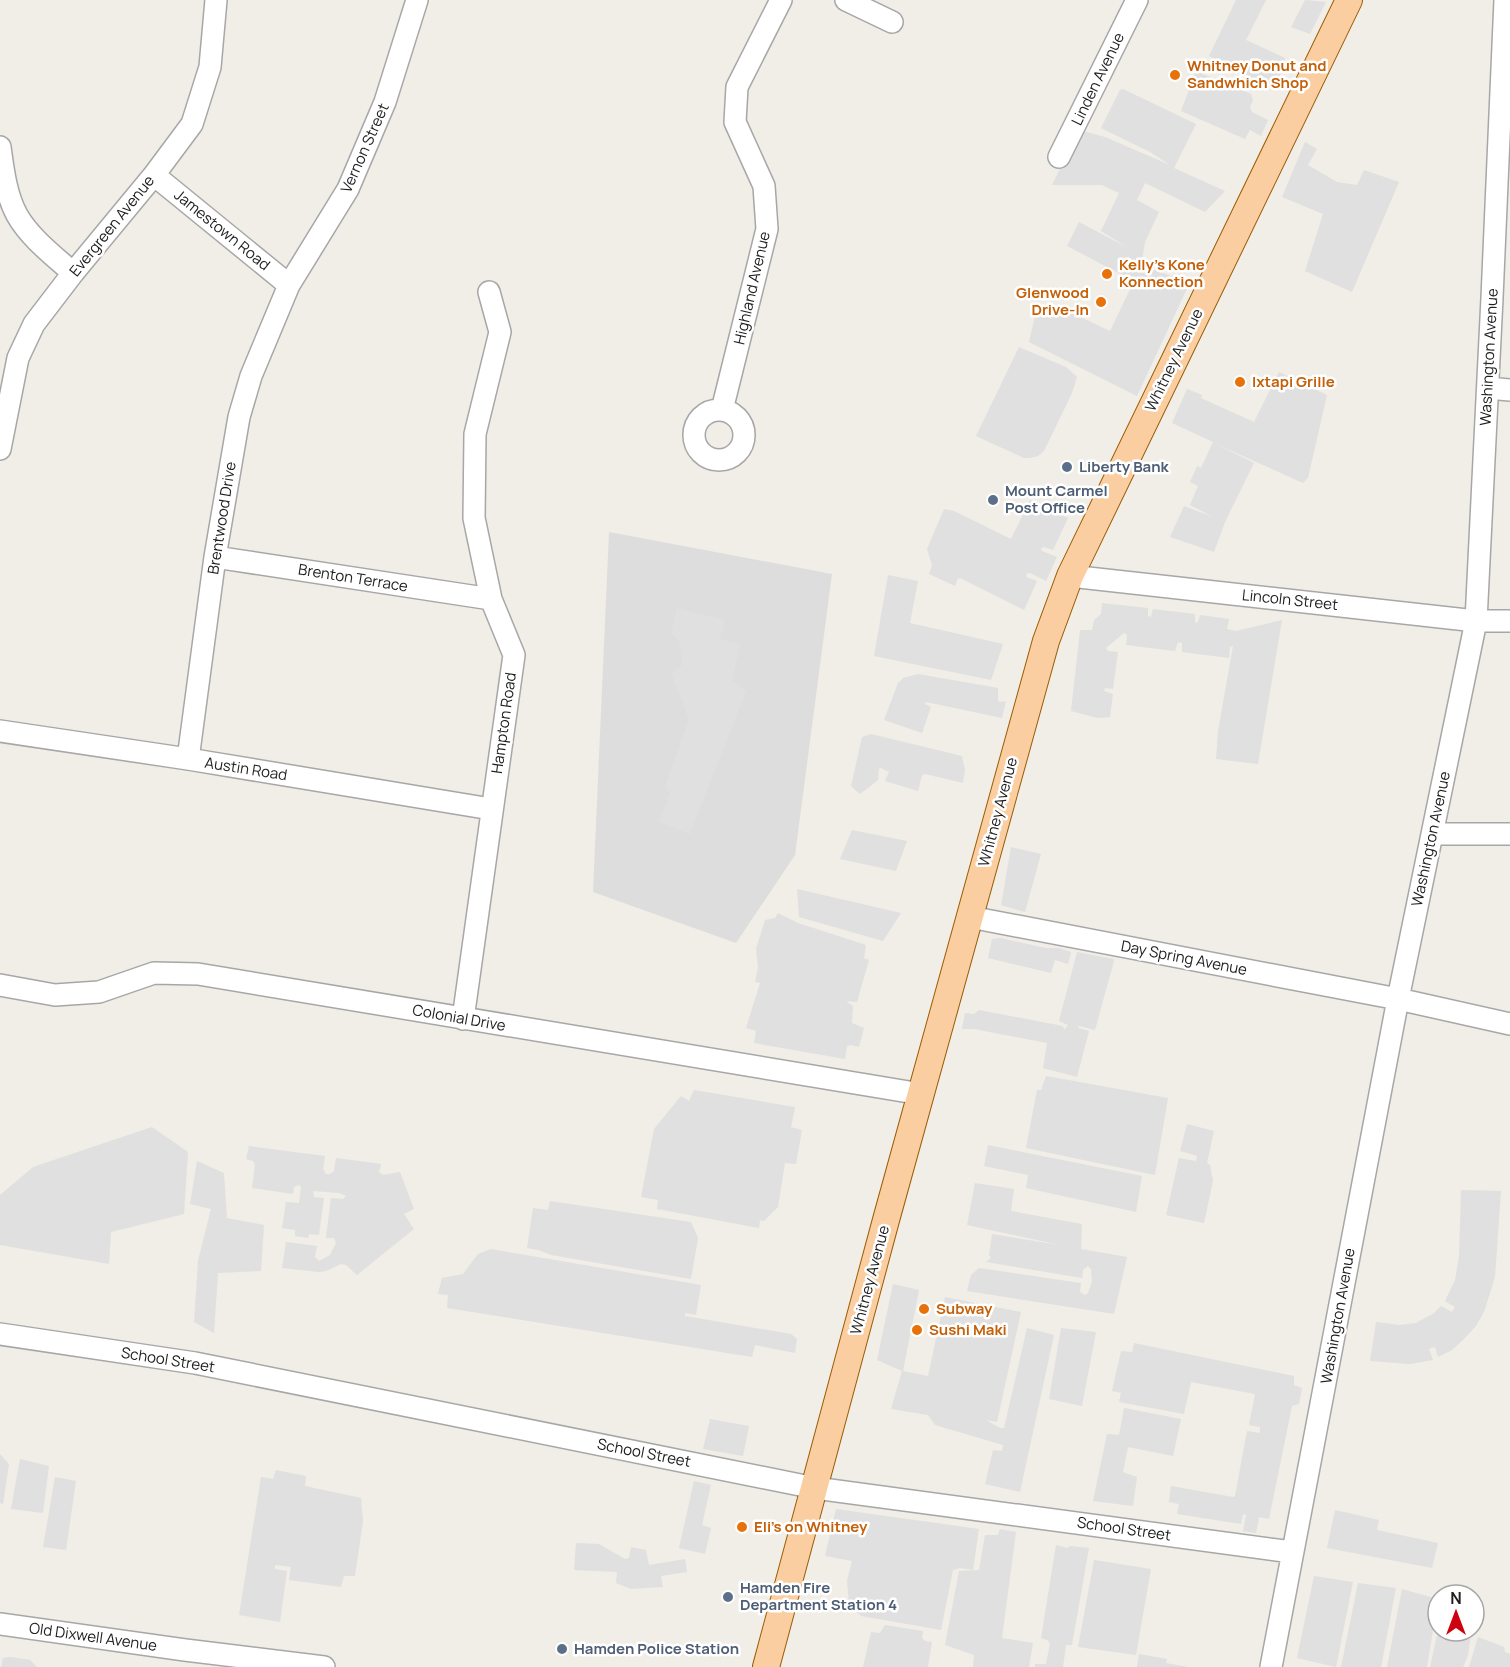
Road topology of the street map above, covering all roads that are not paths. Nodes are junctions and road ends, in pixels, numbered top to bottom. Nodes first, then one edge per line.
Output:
1 (216, 0) edge
2 (417, 0) edge
3 (781, 0) edge
4 (846, 0) edge
5 (1137, 0) edge
6 (1349, 0) edge
7 (1505, 0) edge
8 (892, 22) dead end
9 (0, 147) edge
10 (1059, 158) dead end
11 (154, 175) junction
12 (73, 273) junction
13 (289, 285) junction
14 (489, 292) dead end
15 (1488, 388) junction
16 (1510, 390) edge
17 (722, 410) dead end
18 (0, 449) edge
19 (215, 557) junction
20 (1070, 576) junction
21 (491, 599) junction
22 (1476, 621) junction
23 (1510, 621) edge
24 (0, 731) edge
25 (189, 759) junction
26 (491, 809) junction
27 (1433, 834) junction
28 (1510, 834) edge
29 (970, 917) junction
30 (0, 985) edge
31 (1398, 999) junction
32 (463, 1019) junction
33 (1510, 1024) edge
34 (921, 1095) junction
35 (0, 1334) edge
36 (815, 1488) junction
37 (1292, 1552) junction
38 (0, 1624) edge
39 (185, 1650) junction
40 (205, 1667) edge
41 (324, 1667) edge
42 (766, 1667) edge
43 (1271, 1667) edge

1 - 11 street, Evergreen Avenue
2 - 13 street, Vernon Street
3 - 17 street, Highland Avenue
4 - 8 street
5 - 10 street, Linden Avenue
6 - 20 main road, Whitney Avenue
7 - 15 street, Washington Avenue
9 - 12 street
11 - 12 street, Evergreen Avenue
11 - 13 street, Jamestown Road
12 - 18 street, Evergreen Avenue
13 - 19 street, Brentwood Drive
14 - 21 street, Hampton Road
15 - 16 street
15 - 22 street, Washington Avenue
19 - 21 street, Brenton Terrace
19 - 25 street, Brentwood Drive
20 - 22 street, Lincoln Street
20 - 29 main road, Whitney Avenue
21 - 26 street, Hampton Road
22 - 23 street, Lincoln Street
22 - 27 street, Washington Avenue
24 - 25 street, Austin Road
25 - 26 street, Austin Road
26 - 32 street, Hampton Road
27 - 28 street
27 - 31 street, Washington Avenue
29 - 31 street, Day Spring Avenue
29 - 34 main road, Whitney Avenue
30 - 32 street, Colonial Drive
31 - 33 street, Day Spring Avenue
31 - 37 street, Washington Avenue
32 - 34 street, Colonial Drive
34 - 36 main road, Whitney Avenue
35 - 36 street, School Street
36 - 37 street, School Street
36 - 42 main road, Whitney Avenue
37 - 43 street, Washington Avenue
38 - 39 street, Old Dixwell Avenue
39 - 40 street
39 - 41 street, Old Dixwell Avenue

